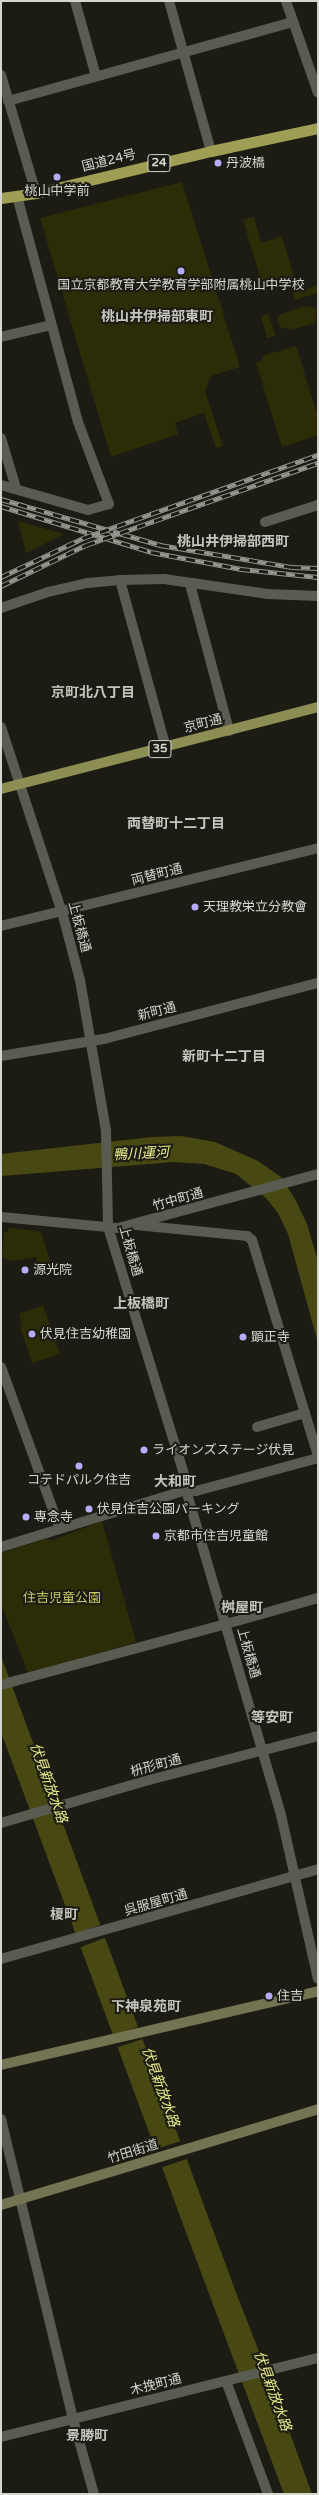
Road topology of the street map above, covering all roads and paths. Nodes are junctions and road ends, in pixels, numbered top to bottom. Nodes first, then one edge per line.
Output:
1 (75, 1) edge
2 (169, 1) edge
3 (286, 1) edge
4 (293, 22) junction
5 (184, 52) junction
6 (1, 75) edge
7 (96, 76) junction
8 (318, 93) edge
9 (8, 101) junction
10 (318, 128) edge
11 (211, 150) junction
12 (36, 193) junction
13 (17, 196) junction
14 (1, 198) edge
15 (51, 325) junction
16 (1, 337) edge
17 (1, 438) edge
18 (1, 485) edge
19 (16, 488) junction
20 (318, 505) edge
21 (265, 522) dead end
22 (120, 580) junction
23 (190, 584) junction
24 (318, 596) edge
25 (1, 608) edge
26 (318, 707) edge
27 (1, 727) edge
28 (229, 731) junction
29 (166, 748) junction
30 (20, 785) junction
31 (1, 789) edge
32 (318, 848) edge
33 (62, 912) junction
34 (1, 926) edge
35 (318, 984) edge
36 (92, 1041) junction
37 (1, 1056) edge
38 (318, 1174) edge
39 (1, 1217) edge
40 (136, 1225) junction
41 (108, 1227) junction
42 (1, 1367) edge
43 (305, 1413) junction
44 (256, 1427) dead end
45 (318, 1457) edge
46 (186, 1490) junction
47 (60, 1529) junction
48 (1, 1547) edge
49 (318, 1598) edge
50 (226, 1624) junction
51 (1, 1685) edge
52 (318, 1736) edge
53 (264, 1752) junction
54 (1, 1823) edge
55 (318, 1869) edge
56 (295, 1876) junction
57 (1, 1959) edge
58 (318, 1979) edge
59 (318, 1990) edge
60 (1, 2065) edge
61 (318, 2109) edge
62 (1, 2119) edge
63 (21, 2199) junction
64 (1, 2205) edge
65 (318, 2358) edge
66 (227, 2381) junction
67 (73, 2419) junction
68 (1, 2437) edge
69 (94, 2494) edge
70 (268, 2494) edge

1 - 7 street
2 - 5 street
3 - 4 street
4 - 5 street
4 - 8 street
5 - 7 street
5 - 11 street
6 - 9 street
7 - 9 street
9 - 12 street
10 - 11 highway, 国道24号 / 24
11 - 12 highway, 国道24号 / 24
12 - 13 highway, 国道24号 / 24
13 - 14 highway, 国道24号 / 24
13 - 15 street
15 - 16 street
15 - 19 street
17 - 19 street
18 - 19 street
20 - 21 street
22 - 23 street
22 - 25 street
22 - 29 street
23 - 24 street
23 - 28 street
26 - 28 main road, 京町通 / 35
27 - 30 street, 上板橋通
28 - 29 main road, 京町通 / 35
29 - 30 main road, 京町通 / 35
30 - 31 main road, 京町通 / 35
30 - 33 street, 上板橋通
32 - 33 street, 両替町通
33 - 34 street, 両替町通
33 - 36 street, 上板橋通
35 - 36 street, 新町通
36 - 37 street, 新町通
36 - 41 street, 上板橋通
38 - 40 street, 竹中町通
39 - 41 street, 竹中町通
40 - 41 street, 竹中町通
40 - 43 street
41 - 46 street, 上板橋通
42 - 47 street
43 - 44 street
43 - 45 street
45 - 46 street
46 - 47 street
46 - 50 street, 上板橋通
47 - 48 street
49 - 50 street
50 - 51 street
50 - 53 street, 上板橋通
52 - 53 street, 枡形町通
53 - 54 street, 枡形町通
53 - 56 street, 上板橋通
55 - 56 street, 呉服屋町通
56 - 57 street, 呉服屋町通
56 - 58 street, 上板橋通
59 - 60 main road
61 - 63 main road, 竹田街道
62 - 63 street
63 - 64 main road, 竹田街道
63 - 67 street
65 - 66 street, 木挽町通
66 - 67 street, 木挽町通
66 - 70 street
67 - 68 street, 木挽町通
67 - 69 street

